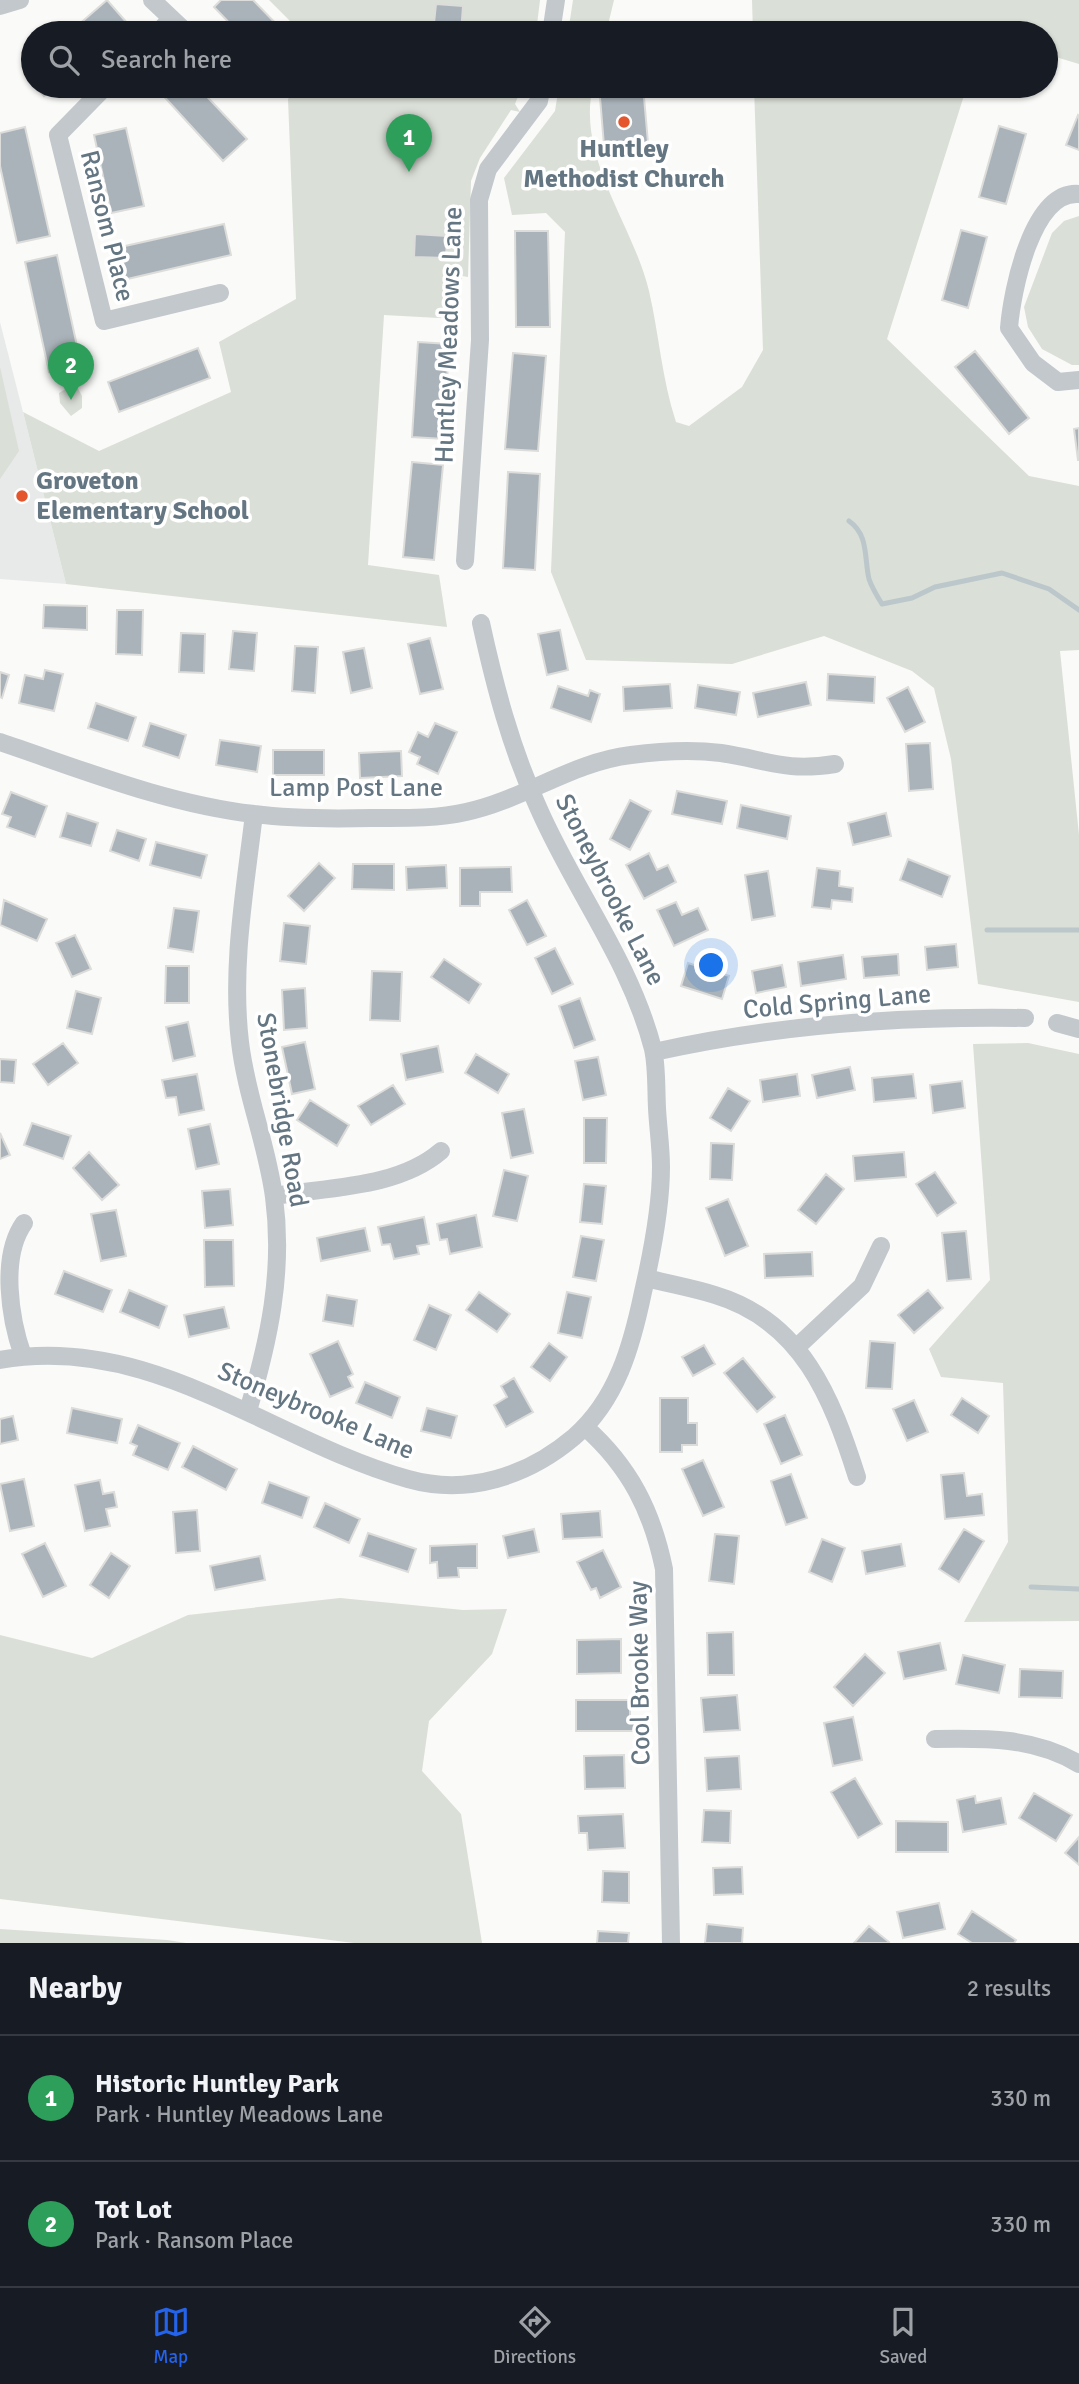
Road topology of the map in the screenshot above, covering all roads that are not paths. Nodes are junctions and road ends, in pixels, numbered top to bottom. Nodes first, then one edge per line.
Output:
1 (20, 0) edge
2 (152, 0) edge
3 (556, 0) edge
4 (0, 6) edge
5 (171, 19) joint
6 (173, 21) edge
7 (553, 21) edge
8 (94, 98) edge
9 (539, 98) edge
10 (1079, 194) edge
11 (220, 293) dead end
12 (1079, 380) edge
13 (465, 561) dead end
14 (481, 623) dead end
15 (0, 742) edge
16 (835, 764) dead end
17 (530, 788) junction
18 (254, 814) junction
19 (1025, 1018) dead end
20 (1057, 1023) dead end
21 (1079, 1029) edge
22 (654, 1052) junction
23 (441, 1151) dead end
24 (274, 1196) junction
25 (24, 1223) dead end
26 (881, 1246) dead end
27 (647, 1278) junction
28 (797, 1347) junction
29 (23, 1356) junction
30 (0, 1360) edge
31 (248, 1411) junction
32 (585, 1427) junction
33 (857, 1477) dead end
34 (935, 1739) dead end
35 (1079, 1763) edge
36 (670, 1943) edge

1 - 4 street
2 - 5 street
3 - 7 street
5 - 6 street
8 - 11 street, Ransom Place
9 - 13 street, Huntley Meadows Lane
10 - 12 street
14 - 17 street, Stoneybrooke Lane
15 - 18 street, Lamp Post Lane
16 - 17 street, Lamp Post Lane
17 - 18 street, Lamp Post Lane
17 - 22 street, Stoneybrooke Lane
18 - 24 street, Stonebridge Road
19 - 22 street, Cold Spring Lane
20 - 21 street
22 - 27 street, Stoneybrooke Lane
23 - 24 street
24 - 31 street, Stonebridge Road
25 - 29 street
26 - 28 street
27 - 28 street
27 - 32 street, Stoneybrooke Lane
28 - 33 street
29 - 30 street, Stoneybrooke Lane
29 - 31 street, Stoneybrooke Lane
31 - 32 street, Stoneybrooke Lane
32 - 36 street, Cool Brooke Way
34 - 35 street

